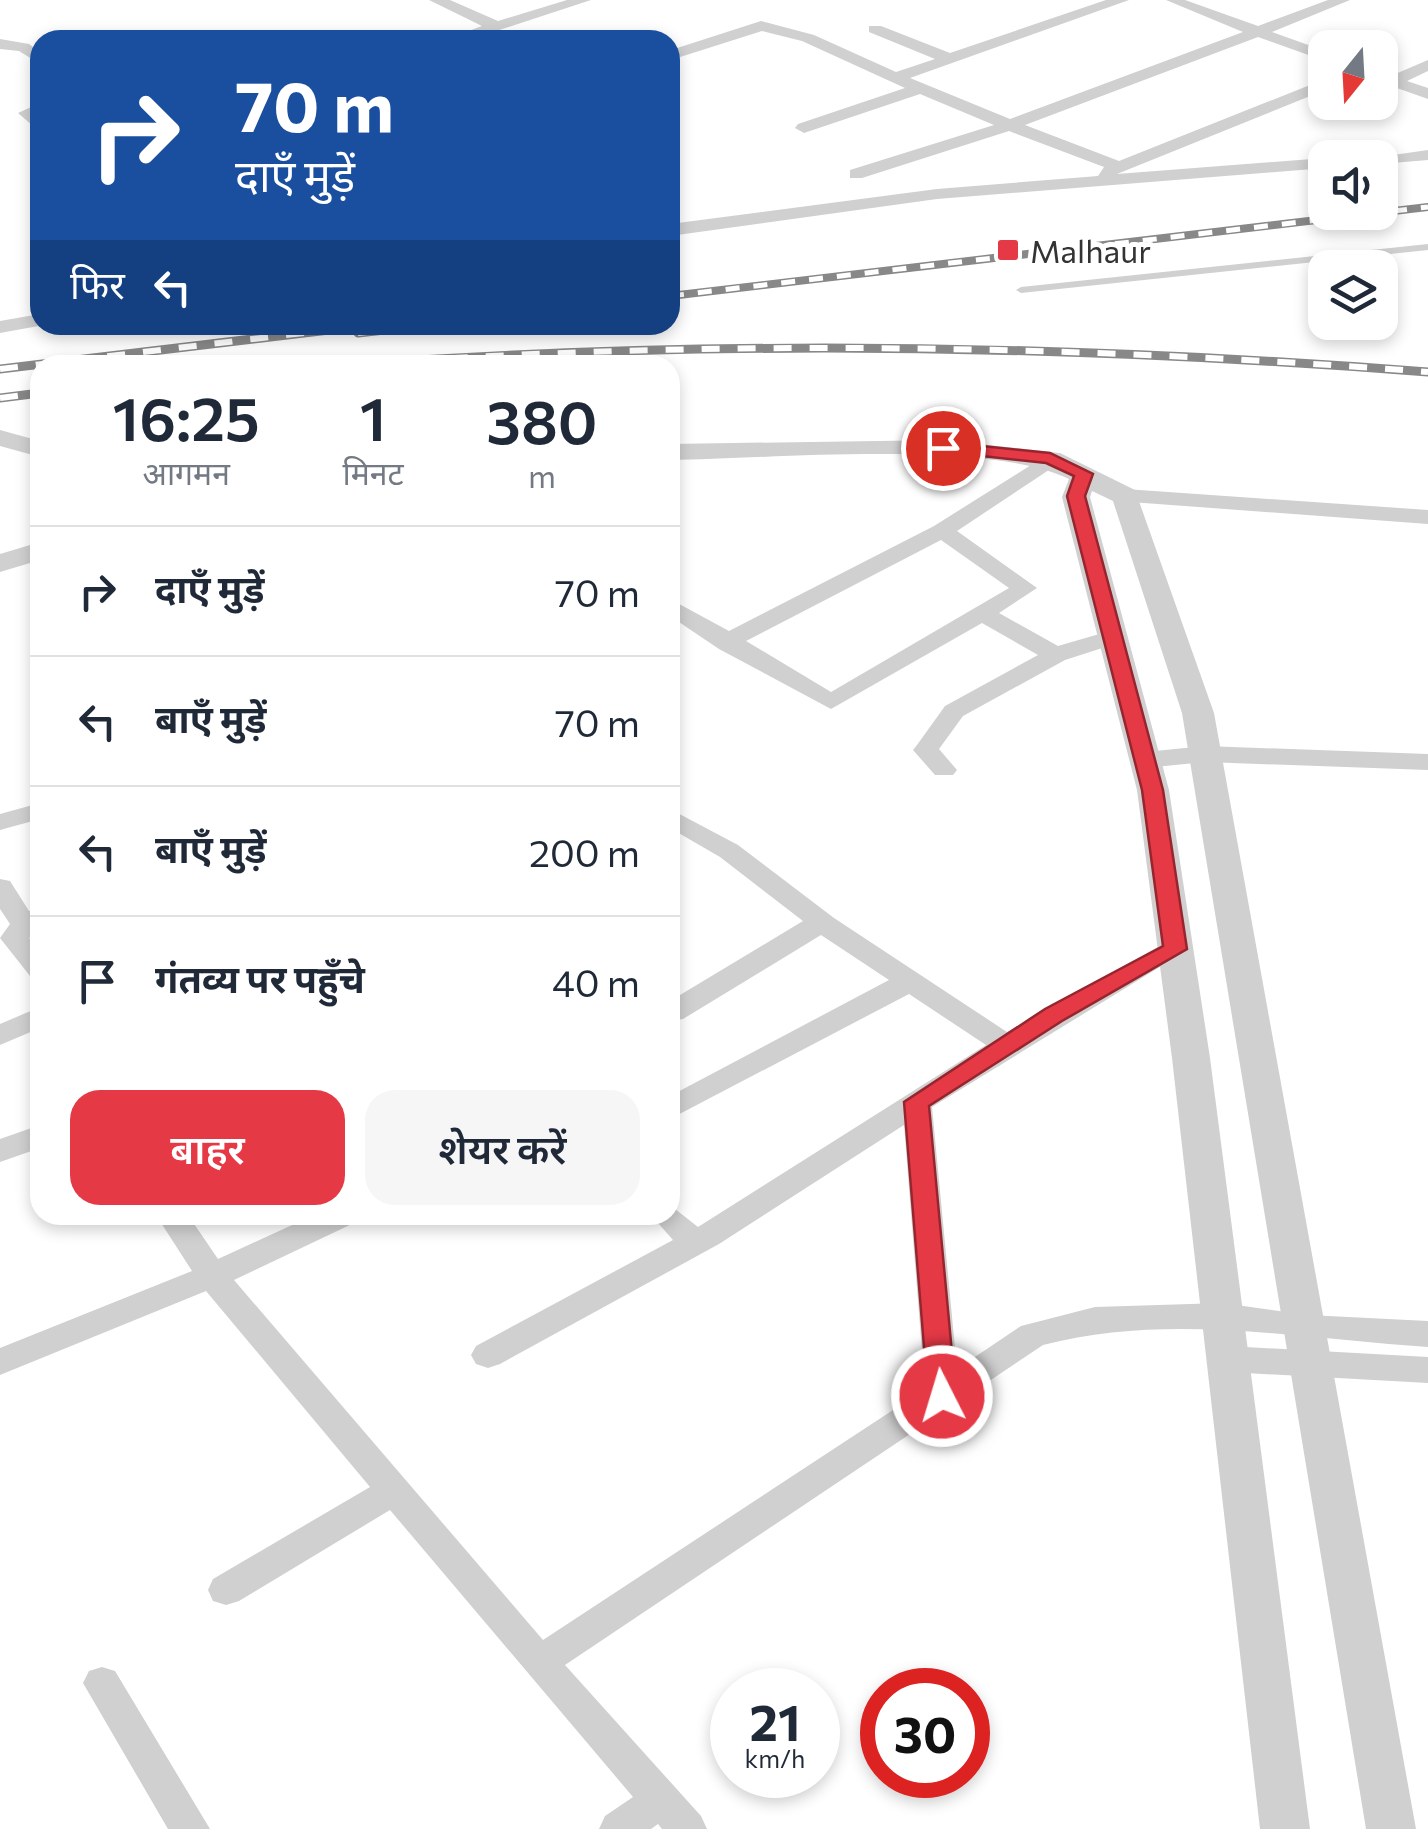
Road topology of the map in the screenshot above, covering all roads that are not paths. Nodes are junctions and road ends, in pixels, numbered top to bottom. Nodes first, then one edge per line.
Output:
1 (437, 0) edge
2 (583, 0) edge
3 (1122, 0) edge
4 (1173, 0) edge
5 (1342, 0) edge
6 (496, 26) junction
7 (875, 29) dead end
8 (483, 30) edge
9 (1258, 32) junction
10 (0, 44) edge
11 (1308, 50) edge
12 (680, 51) edge
13 (30, 52) edge
14 (950, 59) junction
15 (1428, 65) edge
16 (1398, 75) edge
17 (896, 78) junction
18 (1398, 83) edge
19 (921, 88) junction
20 (1308, 91) edge
21 (1428, 94) edge
22 (1010, 125) junction
23 (804, 128) dead end
24 (1428, 155) edge
25 (1398, 157) edge
26 (1308, 164) edge
27 (1119, 167) junction
28 (856, 174) dead end
29 (1080, 182) junction
30 (680, 229) edge
31 (1423, 248) edge
32 (1428, 260) edge
33 (1022, 290) dead end
34 (30, 322) edge
35 (0, 328) edge
36 (0, 438) edge
37 (30, 446) edge
38 (680, 452) edge
39 (1050, 458) junction
40 (1080, 485) junction
41 (1125, 496) junction
42 (1428, 517) edge
43 (942, 531) junction
44 (30, 554) edge
45 (0, 563) edge
46 (680, 613) edge
47 (982, 613) junction
48 (727, 644) junction
49 (1115, 648) junction
50 (1056, 656) junction
51 (1179, 657) junction
52 (1206, 754) junction
53 (1145, 760) junction
54 (1428, 762) edge
55 (944, 770) dead end
56 (30, 814) edge
57 (0, 822) edge
58 (680, 823) edge
59 (0, 887) edge
60 (30, 919) edge
61 (822, 922) junction
62 (30, 923) edge
63 (1176, 949) junction
64 (30, 958) edge
65 (910, 981) junction
66 (680, 1008) edge
67 (30, 1021) edge
68 (0, 1034) edge
69 (1006, 1045) junction
70 (917, 1102) junction
71 (680, 1104) edge
72 (30, 1140) edge
73 (0, 1151) edge
74 (179, 1225) edge
75 (322, 1225) edge
76 (676, 1225) edge
77 (694, 1243) junction
78 (212, 1276) junction
79 (1222, 1315) junction
80 (1428, 1334) edge
81 (1310, 1345) junction
82 (488, 1355) dead end
83 (1227, 1360) junction
84 (0, 1362) edge
85 (1428, 1370) edge
86 (942, 1396) junction
87 (393, 1490) junction
88 (226, 1590) dead end
89 (540, 1662) junction
90 (102, 1682) dead end
91 (661, 1800) junction
92 (190, 1829) edge
93 (619, 1829) edge
94 (687, 1829) edge
95 (1285, 1829) edge
96 (1392, 1829) edge

1 - 6 street
2 - 6 street
3 - 14 street
4 - 9 street
5 - 9 street
6 - 8 street
7 - 14 street
9 - 11 street
9 - 22 street
10 - 13 street
12 - 17 street
14 - 17 street
15 - 16 street
17 - 19 street
18 - 21 street
19 - 22 street
19 - 23 street
20 - 27 street
22 - 27 street
22 - 28 street
24 - 25 street
26 - 29 street
27 - 29 street
29 - 30 street
31 - 32 lane
31 - 33 lane
34 - 35 street
36 - 37 street
38 - 39 street
39 - 40 street
39 - 43 street
40 - 41 street
40 - 49 street
41 - 42 street
41 - 51 street
43 - 47 street
43 - 48 street
44 - 45 street
46 - 48 street
47 - 48 street
47 - 50 street
49 - 50 street
49 - 51 street
49 - 53 street
50 - 55 street
51 - 52 street
52 - 53 street
52 - 54 street
52 - 81 street
53 - 63 street
56 - 57 street
58 - 61 street
59 - 60 street
61 - 65 street
61 - 66 street
62 - 64 street
63 - 69 street
63 - 79 street
65 - 69 street
65 - 71 street
67 - 68 street
69 - 70 street
70 - 77 street
70 - 86 street
72 - 73 street
74 - 78 street
75 - 78 street
76 - 77 street
77 - 82 street
78 - 84 street
78 - 87 street
79 - 81 street
79 - 83 street
79 - 86 street
80 - 81 street
81 - 83 street
81 - 85 street
81 - 96 street
83 - 95 street
86 - 89 street
87 - 88 street
87 - 89 street
89 - 91 street
90 - 92 street
91 - 93 street
91 - 94 street

